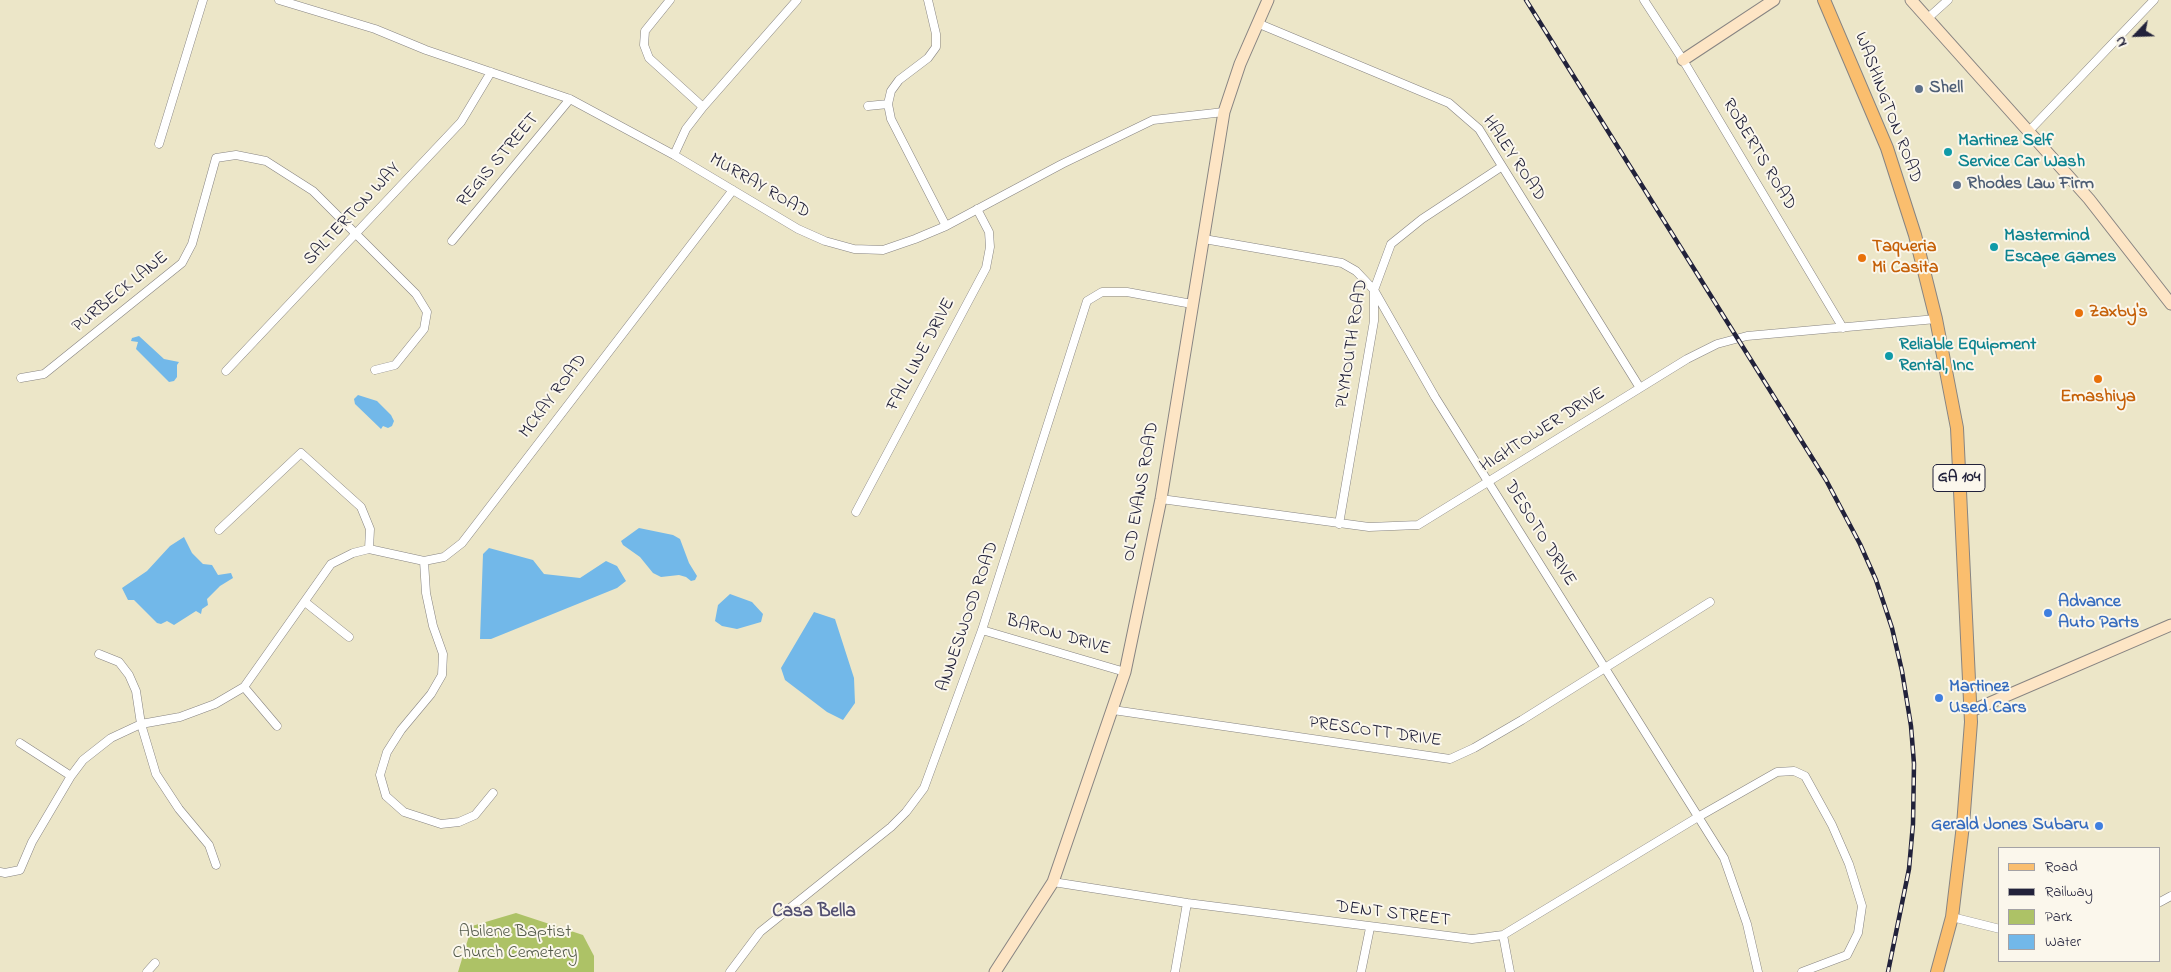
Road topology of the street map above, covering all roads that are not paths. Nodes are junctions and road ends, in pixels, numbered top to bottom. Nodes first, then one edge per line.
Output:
1 (203, 0) edge
2 (279, 0) edge
3 (670, 0) edge
4 (797, 0) edge
5 (928, 0) edge
6 (1268, 0) edge
7 (1644, 0) edge
8 (1774, 0) edge
9 (1824, 0) edge
10 (1911, 0) edge
11 (1948, 0) edge
12 (2154, 0) edge
13 (1928, 18) junction
14 (1257, 23) junction
15 (1683, 60) junction
16 (491, 72) junction
17 (570, 99) junction
18 (888, 104) junction
19 (703, 106) junction
20 (868, 106) dead end
21 (1224, 112) junction
22 (2029, 131) junction
23 (159, 144) dead end
24 (674, 155) junction
25 (1501, 166) junction
26 (733, 190) junction
27 (977, 209) junction
28 (946, 226) junction
29 (355, 234) junction
30 (1204, 239) junction
31 (452, 241) dead end
32 (1374, 290) junction
33 (1192, 304) junction
34 (2171, 304) edge
35 (1936, 319) junction
36 (1843, 328) junction
37 (375, 370) dead end
38 (226, 371) dead end
39 (21, 378) dead end
40 (1640, 388) junction
41 (1488, 482) junction
42 (1161, 499) junction
43 (856, 512) dead end
44 (1339, 524) junction
45 (219, 530) dead end
46 (369, 549) junction
47 (424, 561) junction
48 (305, 602) junction
49 (1710, 602) dead end
50 (2171, 625) edge
51 (982, 630) junction
52 (349, 637) dead end
53 (99, 654) dead end
54 (1604, 668) junction
55 (1125, 672) junction
56 (244, 687) junction
57 (1113, 710) junction
58 (1971, 711) junction
59 (140, 724) junction
60 (277, 726) dead end
61 (20, 743) dead end
62 (72, 776) junction
63 (493, 793) dead end
64 (1698, 817) junction
65 (216, 864) dead end
66 (0, 872) edge
67 (1053, 882) junction
68 (1187, 903) junction
69 (1952, 917) junction
70 (1370, 928) junction
71 (1998, 928) edge
72 (1503, 935) junction
73 (155, 963) dead end
74 (147, 972) edge
75 (730, 972) edge
76 (995, 972) edge
77 (1175, 972) edge
78 (1361, 972) edge
79 (1510, 972) edge
80 (1758, 972) edge
81 (1802, 972) edge
82 (1937, 972) edge

1 - 23 street
2 - 16 street, MURRAY ROAD
3 - 19 street
4 - 19 street
5 - 18 street
6 - 14 street, OLD EVANS ROAD
7 - 15 street, ROBERTS ROAD
8 - 15 street
9 - 35 main road, WASHINGTON ROAD / GA 104
10 - 13 street
11 - 13 street
12 - 22 street
13 - 22 street
14 - 21 street, OLD EVANS ROAD
14 - 25 street, HALEY ROAD
15 - 36 street, ROBERTS ROAD
16 - 17 street, MURRAY ROAD
16 - 29 street, SALTERTON WAY
17 - 24 street, MURRAY ROAD
17 - 31 street, REGIS STREET
18 - 20 street
18 - 28 street
19 - 24 street
21 - 27 street, MURRAY ROAD
21 - 30 street, OLD EVANS ROAD
22 - 34 street
24 - 26 street, MURRAY ROAD
25 - 32 street, PLYMOUTH ROAD
25 - 40 street, HALEY ROAD
26 - 28 street, MURRAY ROAD
26 - 47 street, MCKAY ROAD
27 - 28 street, MURRAY ROAD
27 - 43 street, FALL LINE DRIVE
29 - 37 street
29 - 38 street, SALTERTON WAY
29 - 39 street, PURBECK LANE
30 - 32 street, DESOTO DRIVE
30 - 33 street, OLD EVANS ROAD
32 - 41 street, DESOTO DRIVE
32 - 44 street, PLYMOUTH ROAD
33 - 42 street, OLD EVANS ROAD
33 - 51 street, ANNESWOOD ROAD
35 - 36 street, HIGHTOWER DRIVE
35 - 58 main road, WASHINGTON ROAD / GA 104
36 - 40 street, HIGHTOWER DRIVE
40 - 41 street, HIGHTOWER DRIVE
41 - 44 street, HIGHTOWER DRIVE
41 - 54 street, DESOTO DRIVE
42 - 44 street, HIGHTOWER DRIVE
42 - 55 street, OLD EVANS ROAD
45 - 46 street
46 - 47 street, MCKAY ROAD
46 - 48 street
47 - 63 street
48 - 52 street
48 - 56 street
49 - 54 street, PRESCOTT DRIVE
50 - 58 street
51 - 55 street, BARON DRIVE
51 - 75 street, ANNESWOOD ROAD
53 - 59 street
54 - 57 street, PRESCOTT DRIVE
54 - 64 street, DESOTO DRIVE
55 - 57 street, OLD EVANS ROAD
56 - 59 street
56 - 60 street
57 - 67 street, OLD EVANS ROAD
58 - 69 main road, WASHINGTON ROAD / GA 104
59 - 62 street
59 - 65 street
61 - 62 street
62 - 66 street
64 - 72 street, DENT STREET
64 - 80 street, DESOTO DRIVE
64 - 81 street, DENT STREET
67 - 68 street, DENT STREET
67 - 76 street, OLD EVANS ROAD
68 - 70 street, DENT STREET
68 - 77 street
69 - 71 street
69 - 82 main road, WASHINGTON ROAD / GA 104
70 - 72 street, DENT STREET
70 - 78 street
72 - 79 street
73 - 74 street

